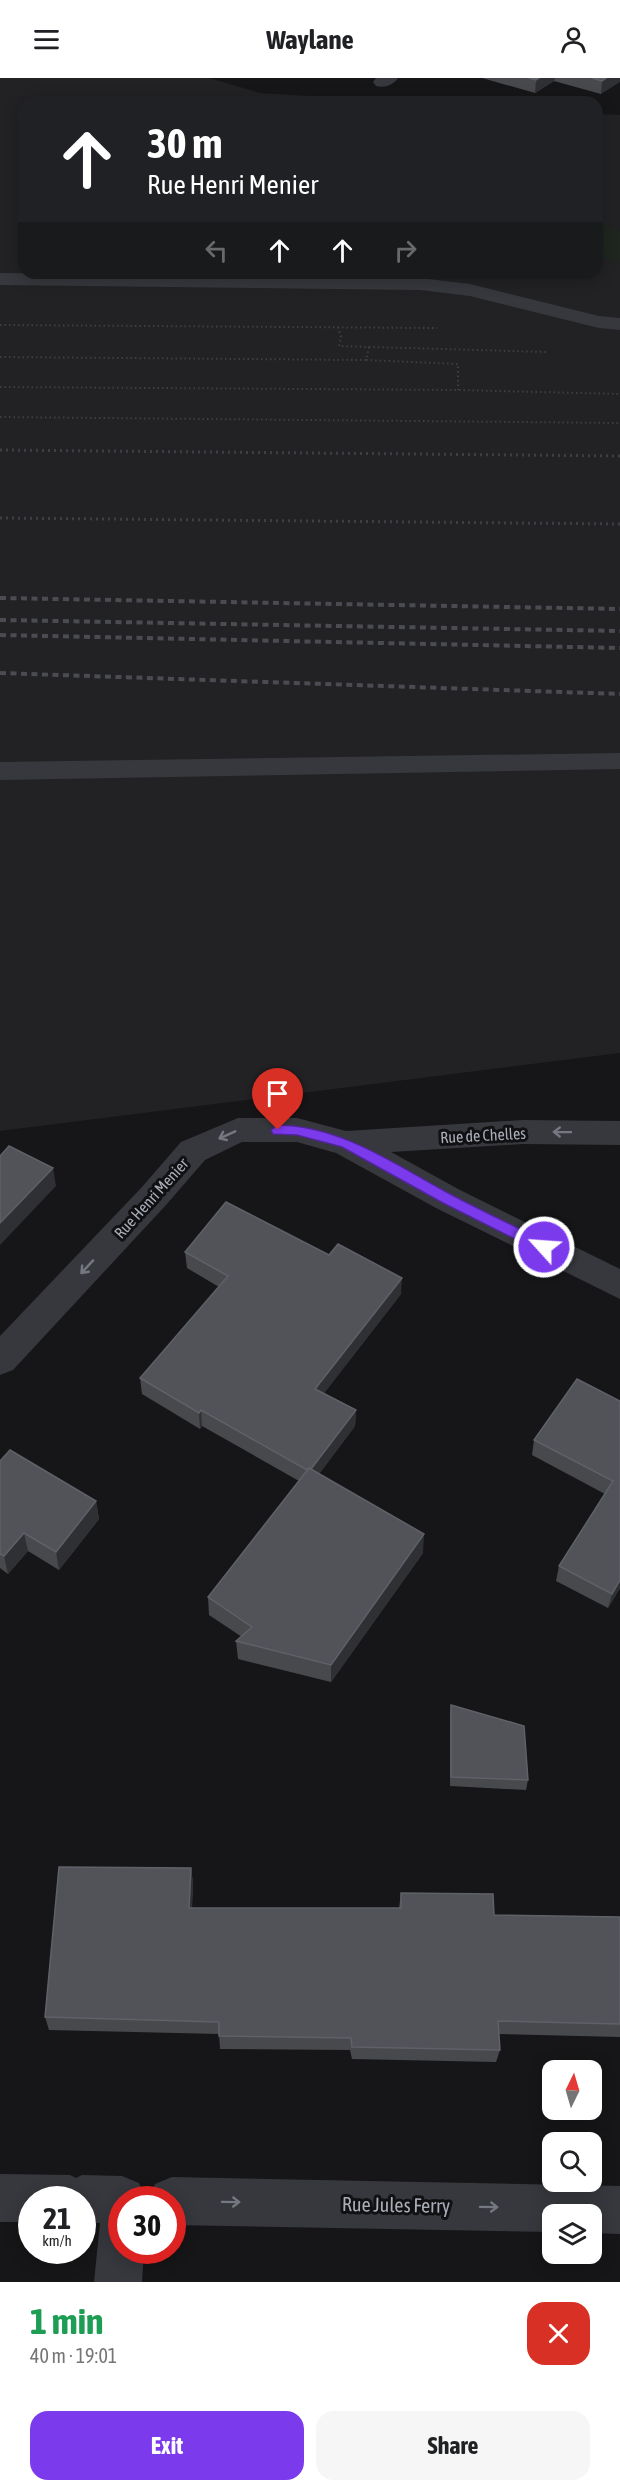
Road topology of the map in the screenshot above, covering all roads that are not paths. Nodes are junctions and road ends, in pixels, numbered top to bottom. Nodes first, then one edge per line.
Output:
1 (0, 279) edge
2 (620, 324) edge
3 (620, 761) edge
4 (0, 771) edge
5 (620, 1133) edge
6 (346, 1143) junction
7 (620, 1285) edge
8 (0, 1360) edge
9 (0, 2198) edge
10 (18, 2198) edge
11 (186, 2201) edge
12 (620, 2210) edge
13 (119, 2264) edge
14 (118, 2282) edge

1 - 2 street
3 - 4 street
5 -> 6 street, Rue de Chelles
6 - 7 street
6 -> 8 street, Rue Henri Menier
9 - 10 street
11 -> 12 street, Rue Jules Ferry
13 - 14 street

